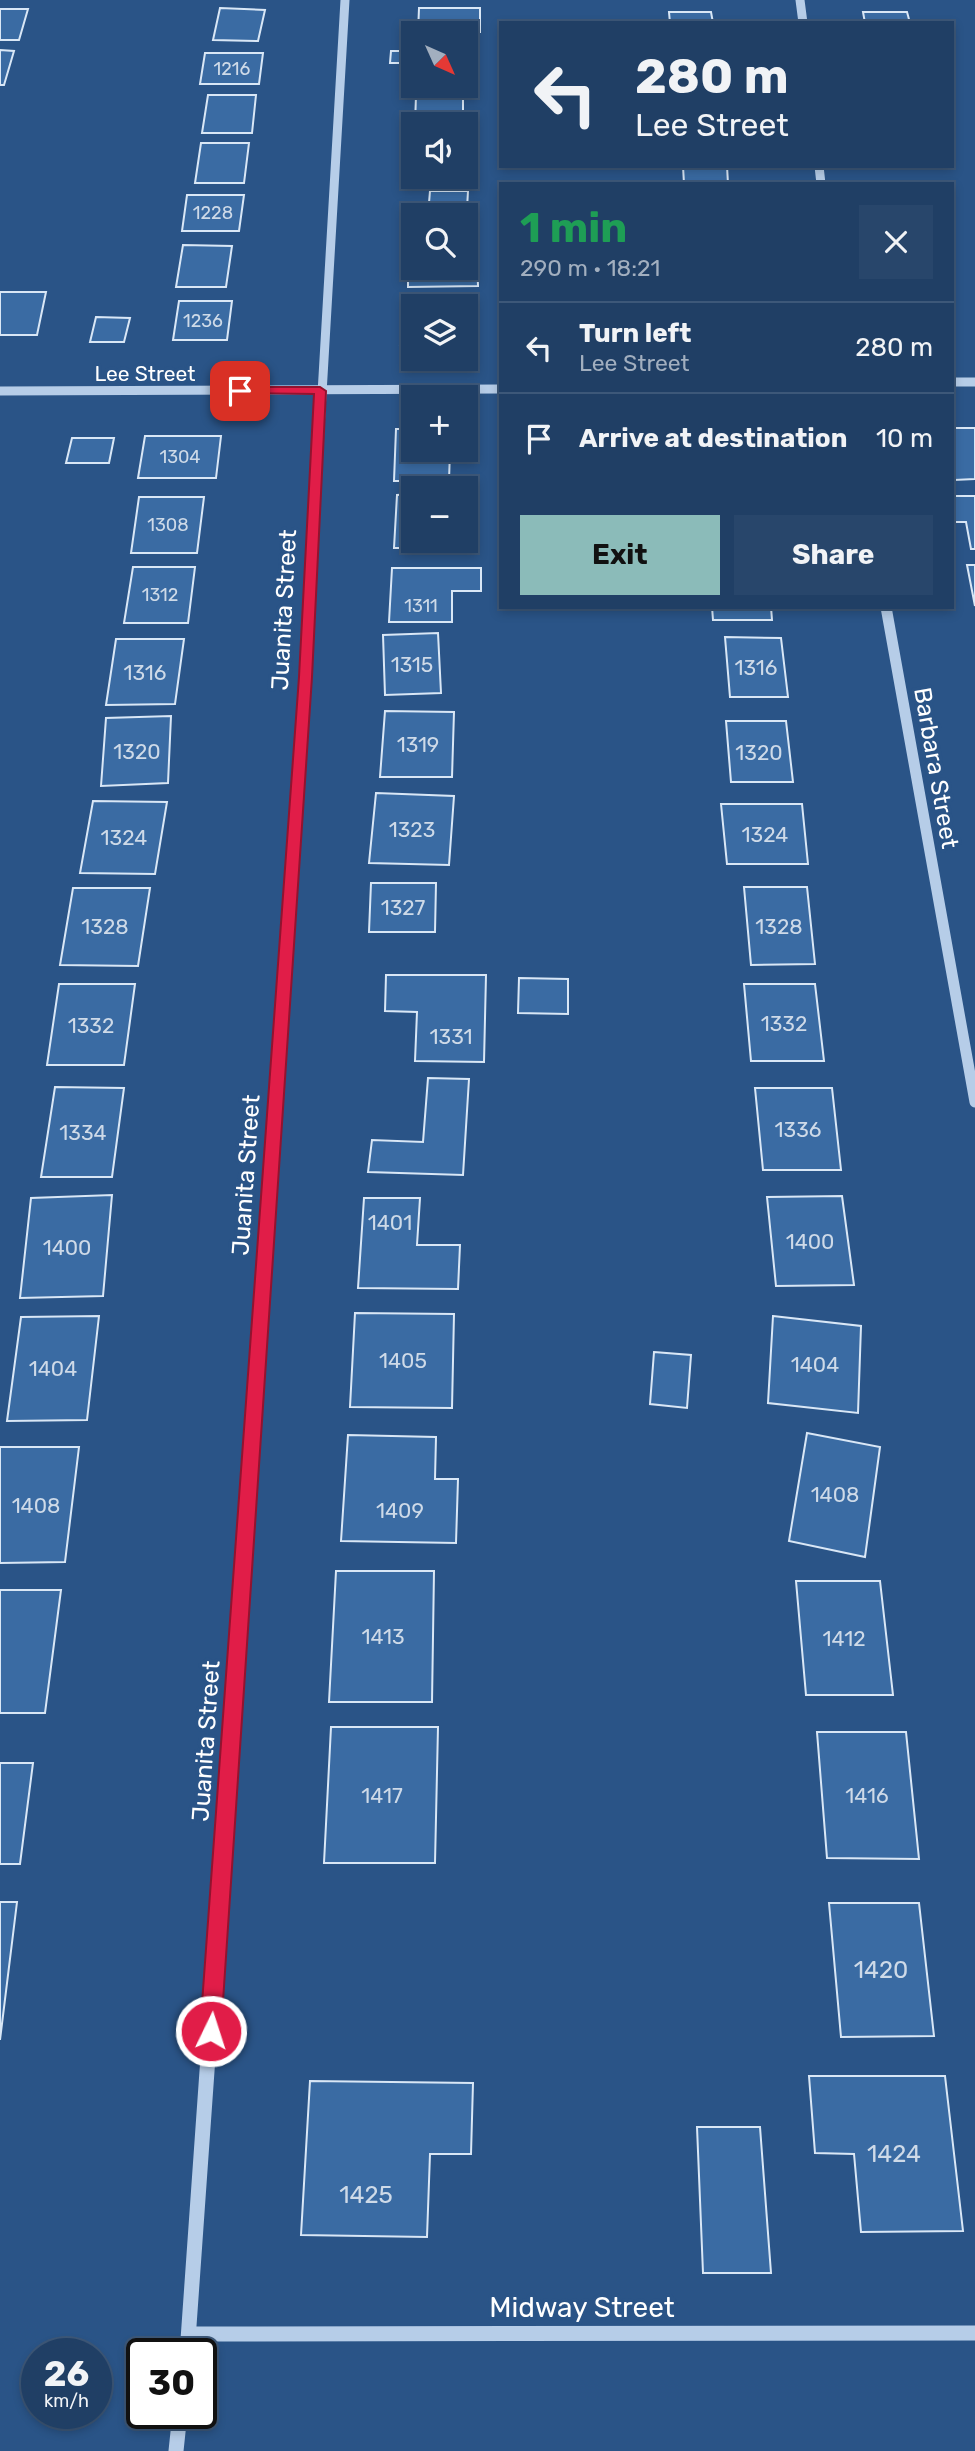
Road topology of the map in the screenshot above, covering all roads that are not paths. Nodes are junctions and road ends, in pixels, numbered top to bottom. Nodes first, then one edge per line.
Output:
1 (345, 0) edge
2 (800, 0) edge
3 (803, 21) edge
4 (954, 382) edge
5 (975, 382) edge
6 (499, 389) edge
7 (0, 391) edge
8 (320, 391) junction
9 (886, 609) edge
10 (975, 1102) edge
11 (975, 2333) edge
12 (189, 2334) junction
13 (189, 2338) edge
14 (178, 2429) edge
15 (176, 2451) edge

1 - 8 street, Juanita Street
2 - 3 street
4 - 5 street
6 - 8 street, Lee Street
7 - 8 street, Lee Street
8 - 12 street, Juanita Street
9 - 10 street, Barbara Street
11 - 12 street, Midway Street
12 - 13 street, Juanita Street
14 - 15 street

